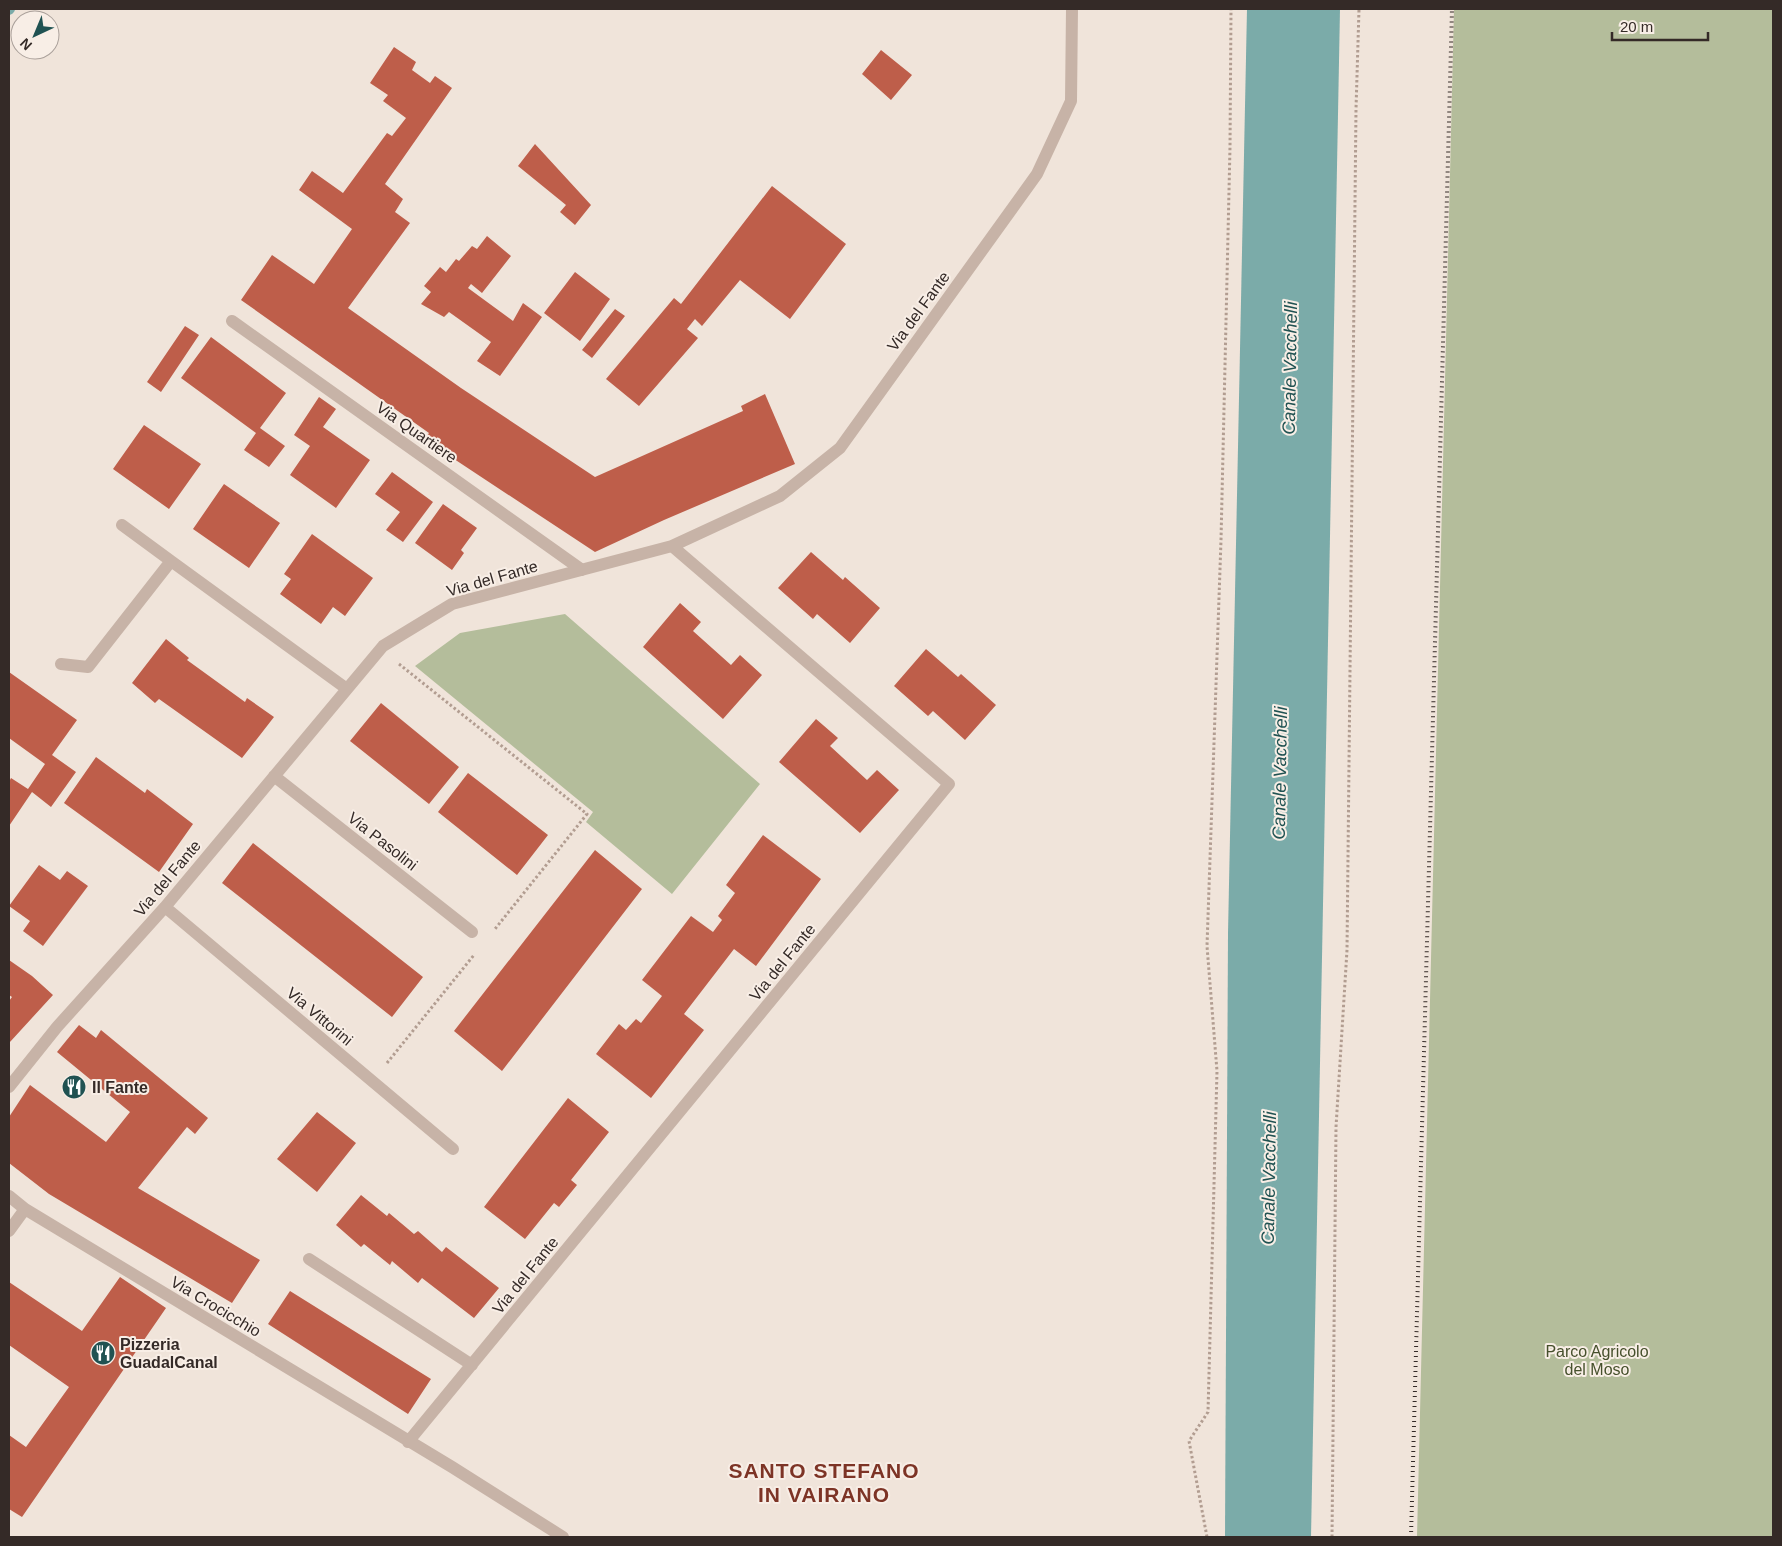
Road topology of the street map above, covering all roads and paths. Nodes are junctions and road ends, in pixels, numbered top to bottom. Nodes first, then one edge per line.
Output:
1 (1072, 9) edge
2 (1231, 9) edge
3 (1360, 9) edge
4 (232, 321) dead end
5 (122, 525) dead end
6 (672, 546) junction
7 (171, 561) junction
8 (582, 570) junction
9 (380, 649) junction
10 (61, 664) dead end
11 (347, 688) junction
12 (274, 776) junction
13 (165, 907) junction
14 (472, 932) dead end
15 (489, 936) dead end
16 (477, 951) dead end
17 (372, 1081) junction
18 (9, 1087) edge
19 (453, 1149) dead end
20 (9, 1196) edge
21 (25, 1209) junction
22 (9, 1230) edge
23 (309, 1259) dead end
24 (472, 1366) junction
25 (408, 1442) junction
26 (563, 1537) edge
27 (1207, 1537) edge
28 (1332, 1537) edge

1 - 6 street, Via del Fante
2 - 27 path
3 - 28 path
4 - 8 street, Via Quartiere
5 - 7 street
6 - 8 street, Via del Fante
6 - 24 street, Via del Fante
7 - 10 street
7 - 11 street
8 - 9 street, Via del Fante
9 - 11 street, Via del Fante
9 - 15 path
11 - 12 street, Via del Fante
12 - 13 street, Via del Fante
12 - 14 street, Via Pasolini
13 - 17 street, Via Vittorini
13 - 18 street, Via del Fante
16 - 17 path
17 - 19 street, Via Vittorini
20 - 21 street, Via Crocicchio
21 - 22 street
21 - 25 street, Via Crocicchio
23 - 24 street
24 - 25 street, Via del Fante
25 - 26 street, Via Crocicchio

